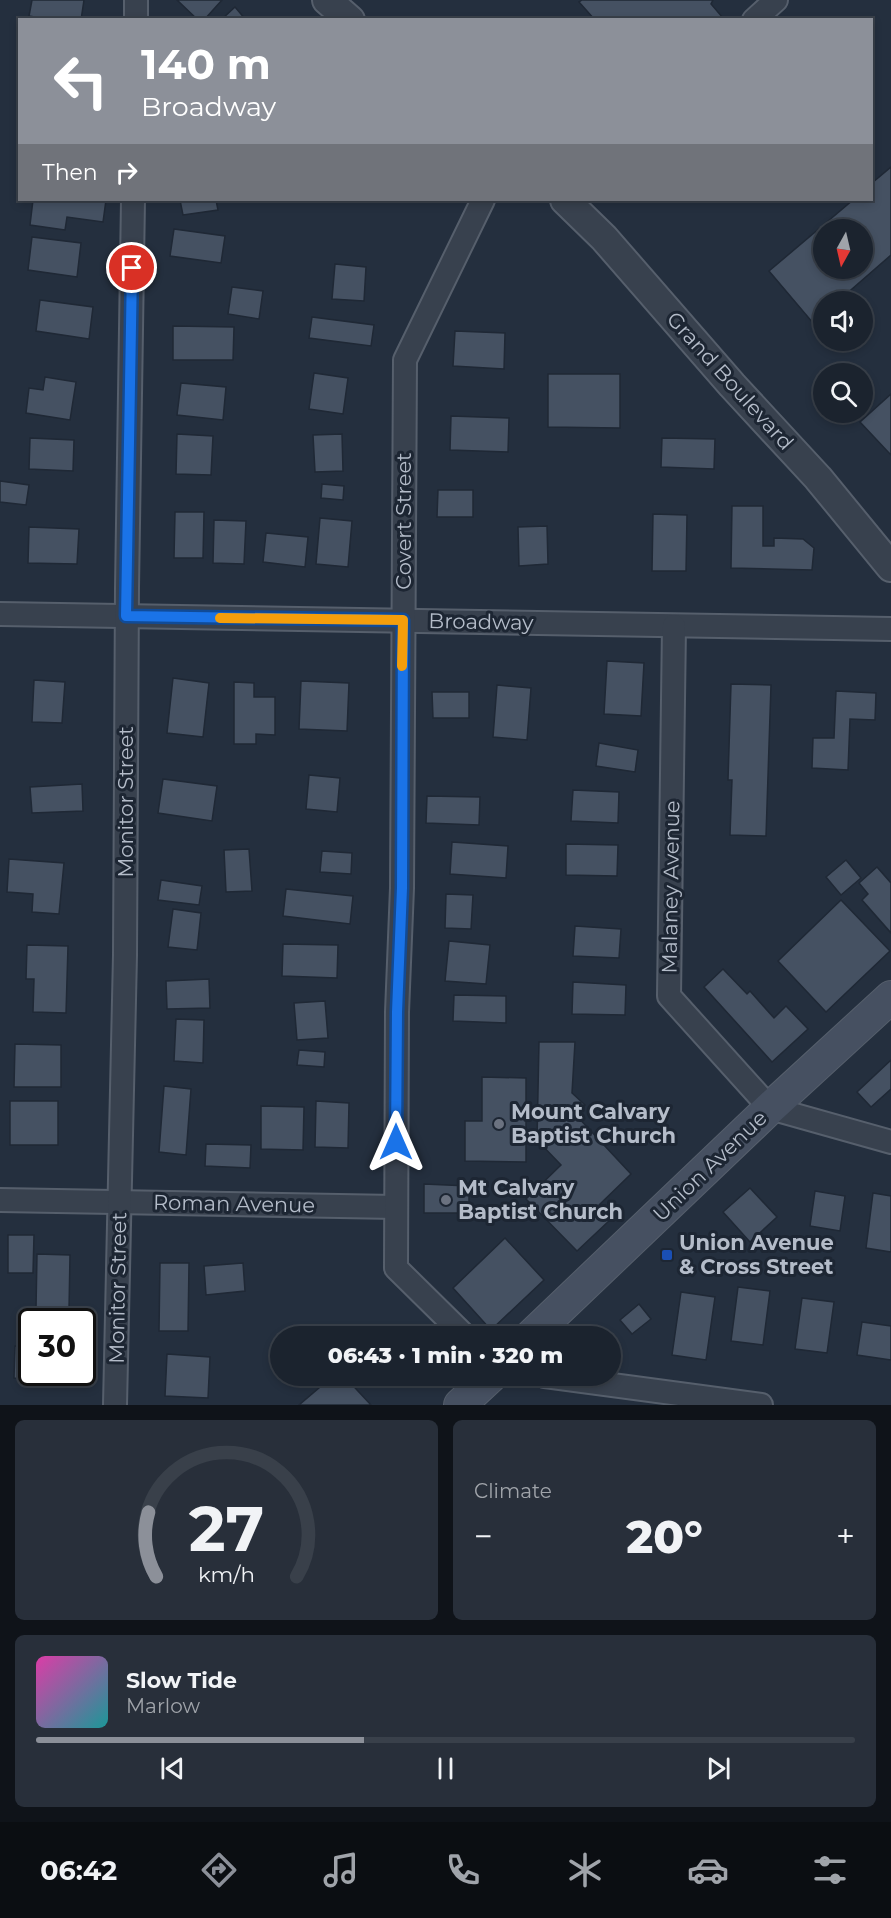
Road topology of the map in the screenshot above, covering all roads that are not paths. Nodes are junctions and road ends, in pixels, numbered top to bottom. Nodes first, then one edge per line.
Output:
1 (136, 0) edge
2 (327, 0) edge
3 (776, 0) edge
4 (136, 18) edge
5 (348, 18) edge
6 (756, 18) edge
7 (133, 201) edge
8 (483, 201) edge
9 (566, 201) edge
10 (891, 567) edge
11 (0, 614) edge
12 (126, 616) junction
13 (403, 620) junction
14 (674, 626) junction
15 (891, 629) edge
16 (891, 997) edge
17 (770, 1108) junction
18 (891, 1142) edge
19 (0, 1200) edge
20 (119, 1202) junction
21 (396, 1207) junction
22 (455, 1326) edge
23 (541, 1326) edge
24 (480, 1386) edge
25 (619, 1386) edge
26 (115, 1405) edge
27 (460, 1405) edge
28 (761, 1405) edge

1 - 4 street
2 - 5 street
3 - 6 street
7 - 12 street, Monitor Street
8 - 13 street, Covert Street
9 - 10 street, Grand Boulevard
11 - 12 street, Broadway
12 - 13 street, Broadway
12 - 20 street, Monitor Street
13 - 14 street, Broadway
13 - 21 street, Covert Street
14 - 15 street, Broadway
14 - 17 street, Malaney Avenue
16 - 17 main road, Union Avenue
17 - 18 street
17 - 23 main road, Union Avenue
19 - 20 street, Roman Avenue
20 - 21 street, Roman Avenue
20 - 26 street, Monitor Street
21 - 22 street, Covert Street
24 - 27 main road
25 - 28 street

